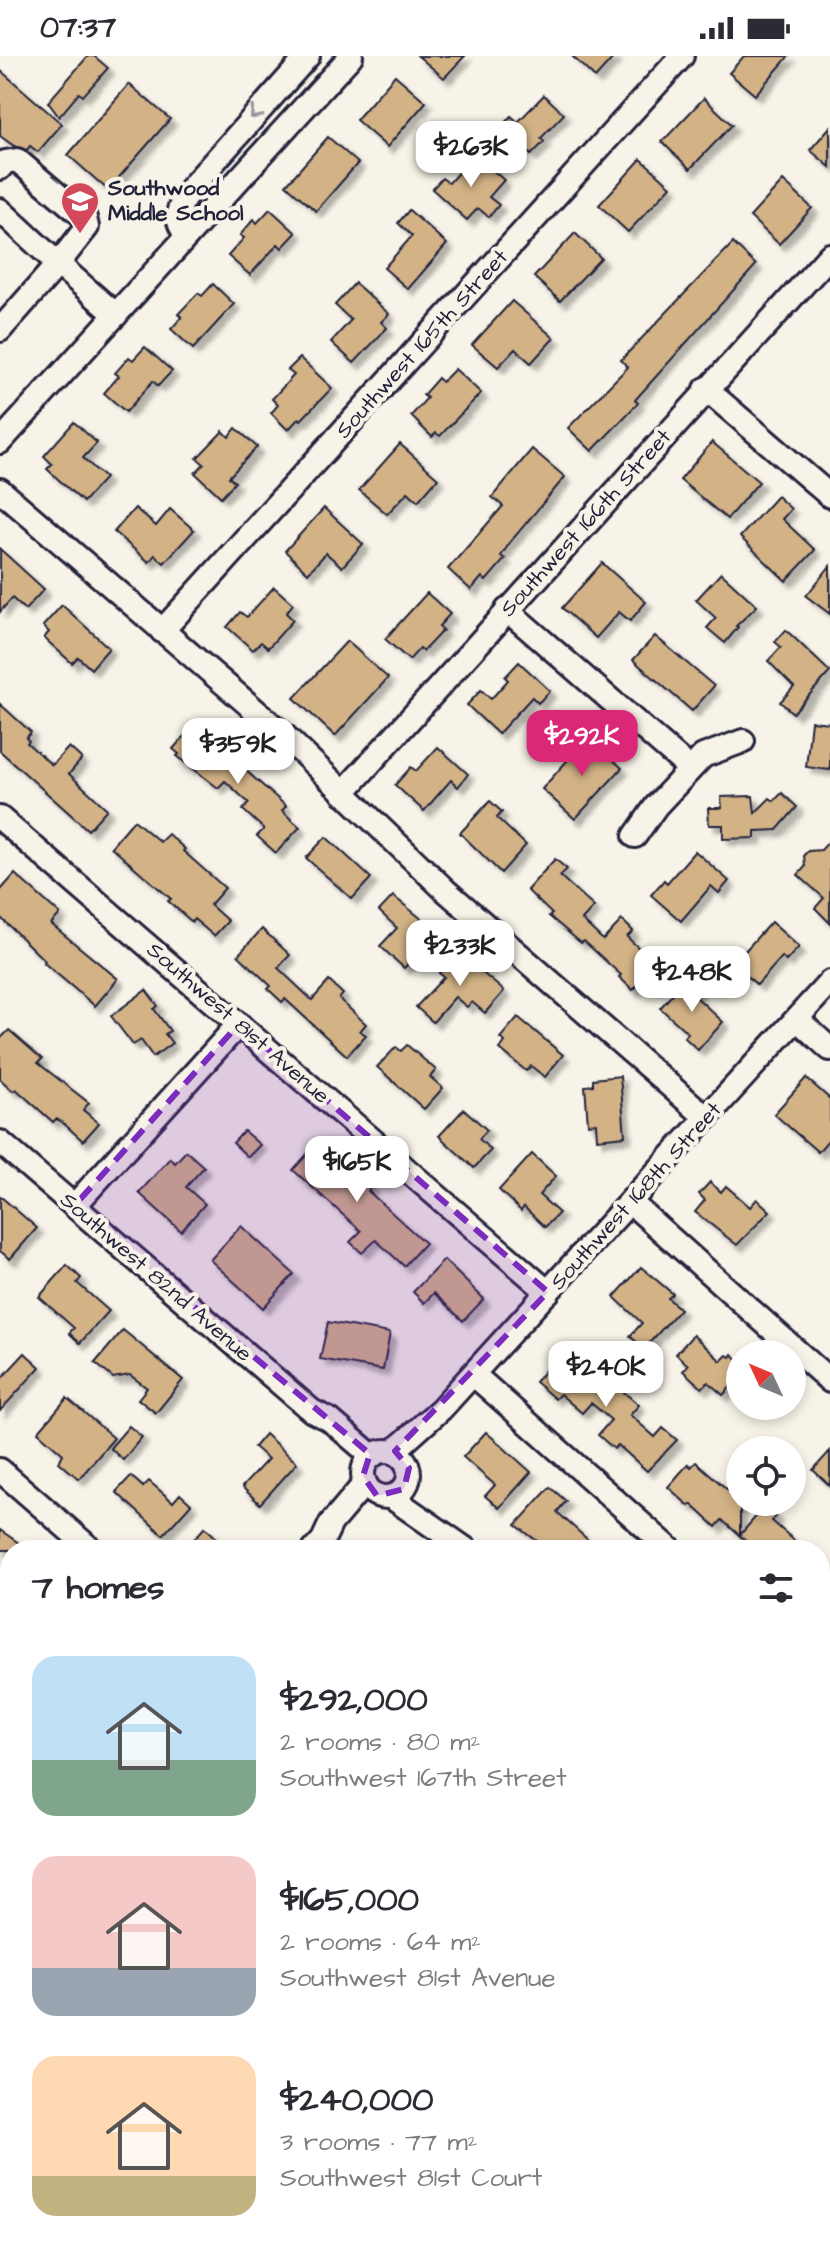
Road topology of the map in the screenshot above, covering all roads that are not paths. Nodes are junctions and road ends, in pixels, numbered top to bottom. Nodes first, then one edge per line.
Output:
1 (308, 56) edge
2 (351, 56) edge
3 (682, 56) edge
4 (0, 168) edge
5 (0, 210) edge
6 (187, 236) junction
7 (830, 255) edge
8 (58, 264) junction
9 (116, 315) junction
10 (0, 330) edge
11 (706, 389) junction
12 (0, 442) edge
13 (0, 490) edge
14 (830, 496) edge
15 (507, 610) junction
16 (162, 631) junction
17 (743, 741) dead end
18 (690, 769) junction
19 (343, 793) junction
20 (0, 818) edge
21 (635, 836) dead end
22 (830, 982) edge
23 (797, 1019) junction
24 (239, 1024) junction
25 (830, 1049) edge
26 (707, 1118) junction
27 (0, 1142) edge
28 (630, 1202) junction
29 (74, 1206) junction
30 (548, 1292) junction
31 (473, 1374) junction
32 (830, 1381) edge
33 (0, 1470) edge
34 (385, 1474) junction
35 (80, 1540) edge
36 (322, 1540) edge
37 (457, 1540) edge
38 (660, 1540) edge

1 -> 6 street
2 - 6 street
3 - 16 street, Southwest 165th Street
4 - 8 street
5 - 8 street
6 - 9 street
7 - 11 street, Southwest 166th Street
8 - 9 street
8 - 10 street
9 - 12 street
11 - 14 street
11 - 15 street, Southwest 166th Street
13 - 16 street
15 - 18 street
15 - 19 street, Southwest 166th Street
16 - 19 street
17 - 18 street
18 - 21 street
19 - 26 street
20 - 24 street, Southwest 81st Avenue
22 - 23 street, Southwest 168th Street
23 - 25 street
23 - 26 street, Southwest 168th Street
24 - 29 street
24 - 30 street, Southwest 81st Avenue
26 - 28 street, Southwest 168th Street
27 - 29 street, Southwest 82nd Avenue
28 - 30 street, Southwest 168th Street
28 - 32 street
29 - 34 street, Southwest 82nd Avenue
30 - 31 street, Southwest 168th Street
31 - 34 street, Southwest 168th Street
31 - 38 street
33 - 35 street
34 - 36 street, Southwest 168th Street
34 - 37 street, Southwest 82nd Avenue

